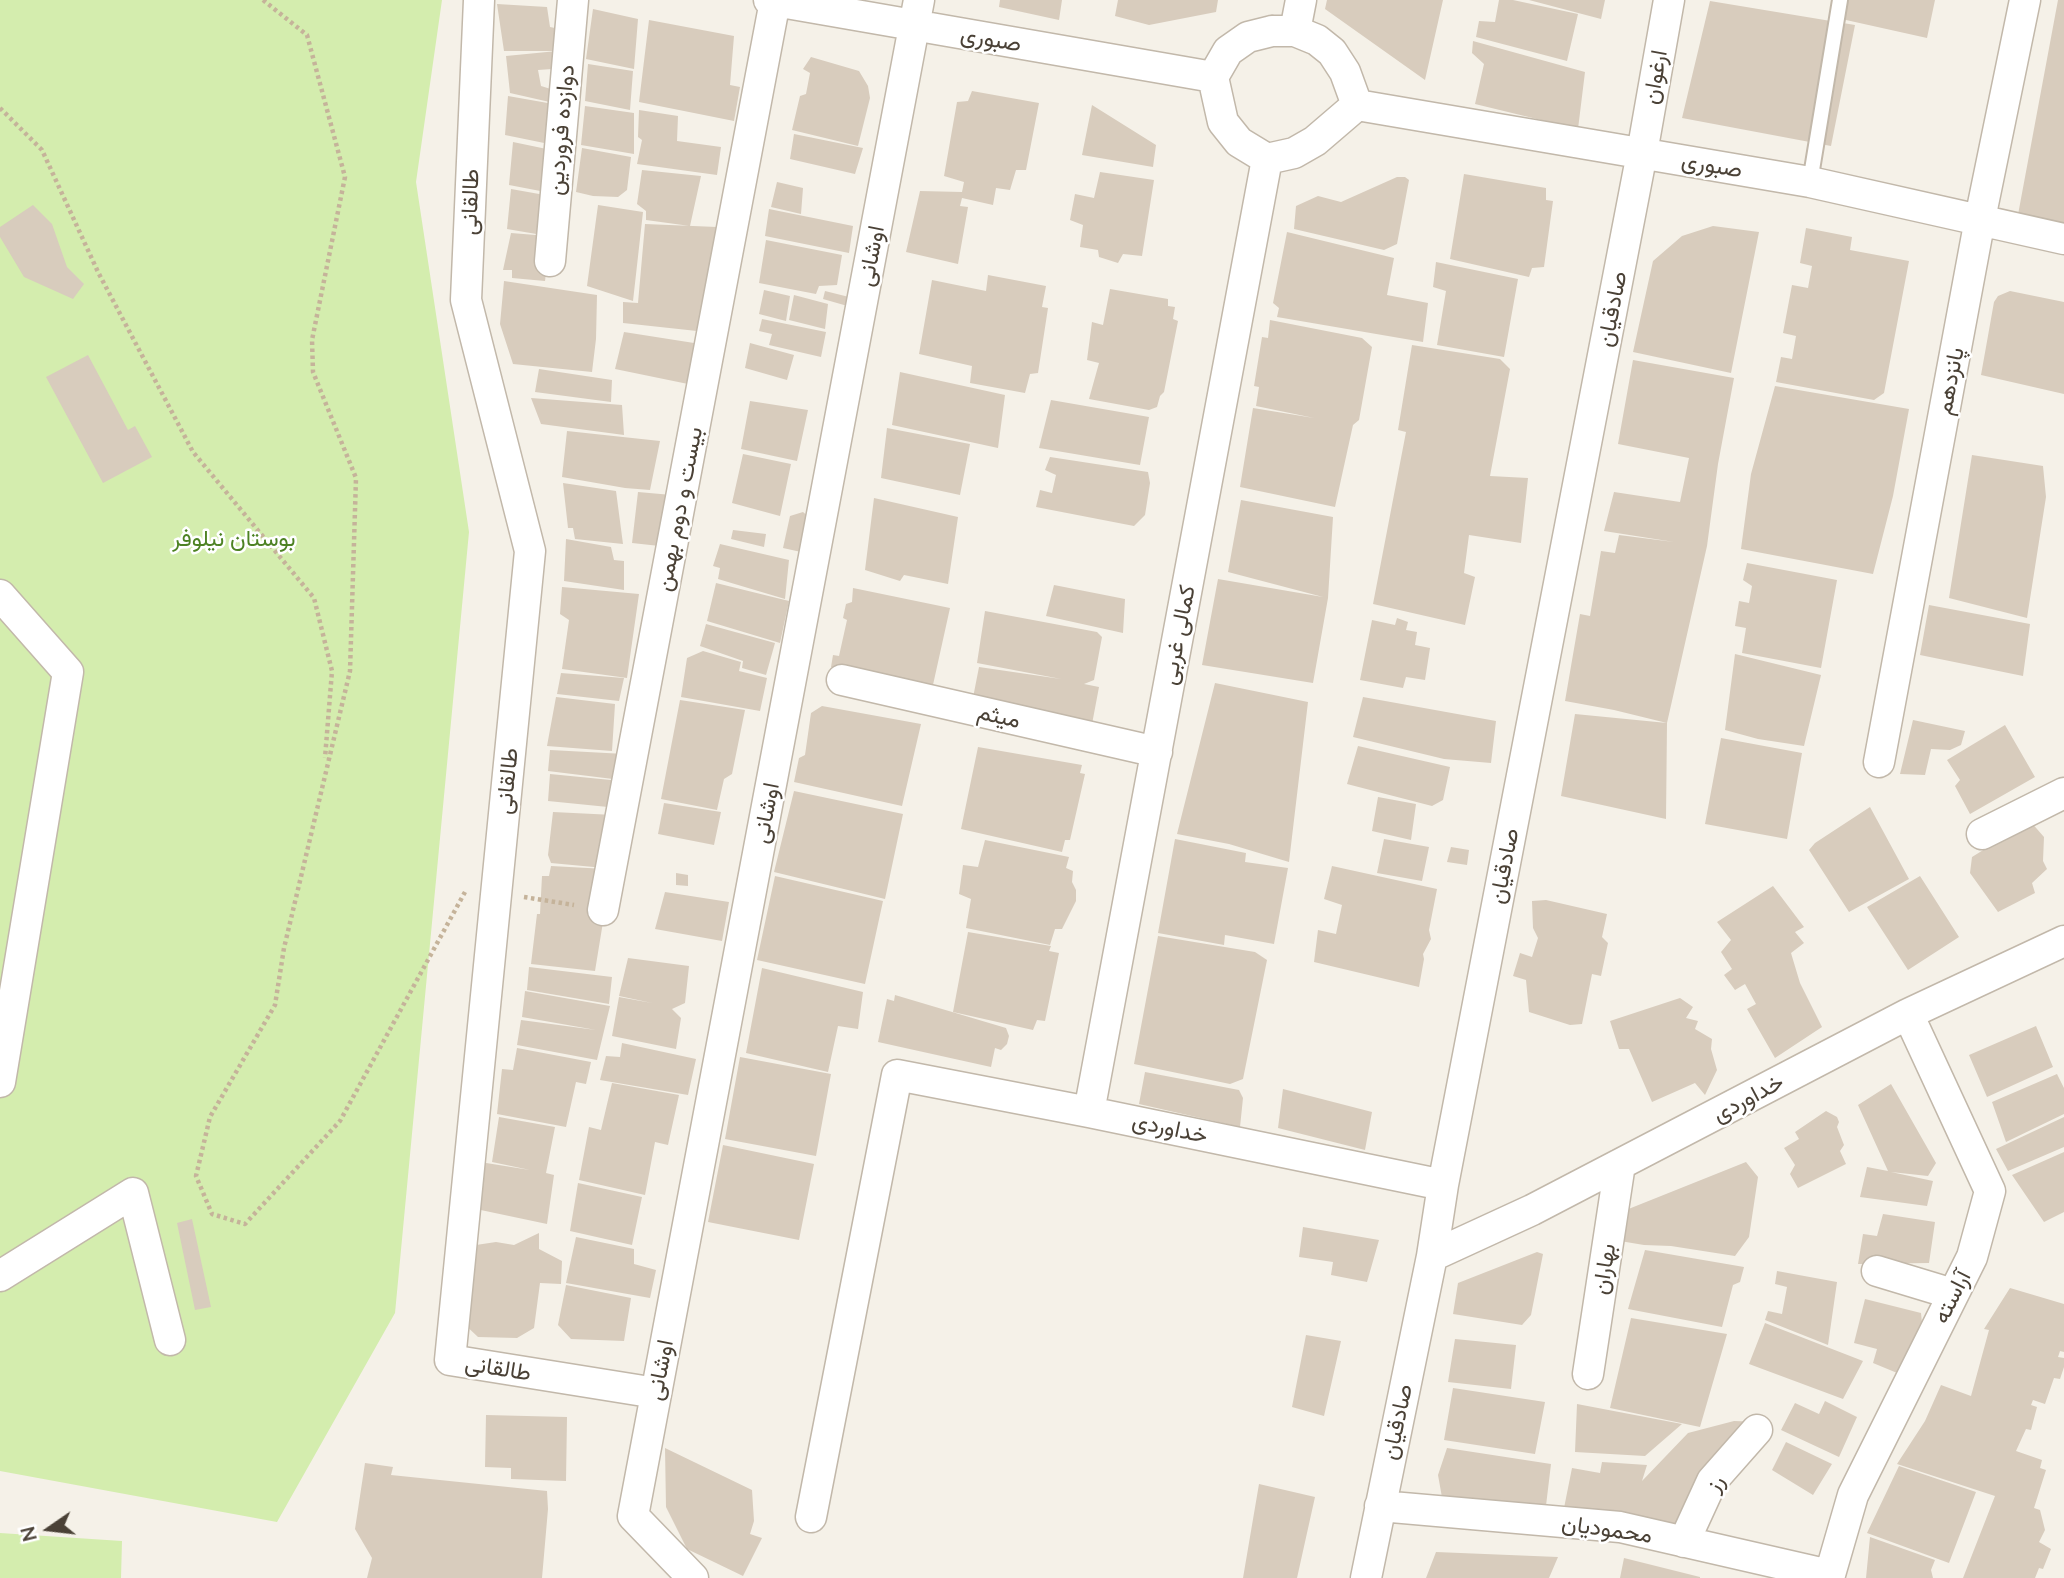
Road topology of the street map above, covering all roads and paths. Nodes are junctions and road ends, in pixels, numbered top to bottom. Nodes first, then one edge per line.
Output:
1 (264, 0) edge
2 (479, 0) edge
3 (573, 0) edge
4 (1301, 0) edge
5 (1669, 0) edge
6 (1840, 0) edge
7 (2025, 0) edge
8 (772, 1) edge
9 (916, 13) edge
10 (1295, 31) junction
11 (1213, 77) junction
12 (1357, 105) junction
13 (0, 108) edge
14 (1642, 153) junction
15 (1267, 159) junction
16 (1810, 183) junction
17 (1980, 219) junction
18 (2064, 239) edge
19 (550, 261) dead end
20 (0, 595) edge
21 (842, 680) dead end
22 (1157, 752) junction
23 (1879, 762) dead end
24 (324, 773) junction
25 (2064, 793) edge
26 (1982, 834) dead end
27 (483, 888) junction
28 (603, 910) joint
29 (2064, 941) edge
30 (1908, 1014) junction
31 (0, 1082) edge
32 (1089, 1112) junction
33 (1620, 1164) junction
34 (1443, 1185) junction
35 (1432, 1256) junction
36 (1877, 1271) dead end
37 (0, 1276) edge
38 (1953, 1294) junction
39 (170, 1340) dead end
40 (1588, 1374) dead end
41 (656, 1393) junction
42 (1757, 1430) dead end
43 (1380, 1506) junction
44 (811, 1517) dead end
45 (1684, 1542) junction
46 (1830, 1577) edge
47 (693, 1578) edge
48 (1366, 1578) edge

1 - 24 path
2 - 27 street, طالقانی
3 - 19 street, دوازده فروردین
4 - 10 street
5 - 14 street, ارغوان
6 - 16 lane
7 - 17 street, پانزدهم
8 - 9 street, صبوری
8 - 28 street, بیست و دوم بهمن
9 - 11 street, صبوری
9 - 41 street, اوشانی
10 - 11 street
10 - 12 street
11 - 15 street
12 - 14 street, صبوری
12 - 15 street
13 - 24 path
14 - 16 street, صبوری
14 - 34 street, صادقیان
15 - 22 street, کمالی غربی
16 - 17 street, صبوری
17 - 18 street, صبوری
17 - 23 street, پانزدهم
20 - 31 street
21 - 22 street, میثم
22 - 32 street, کمالی غربی
24 - 27 path
25 - 26 street
27 - 28 path
27 - 41 street, طالقانی
29 - 30 street, خداوردی
30 - 33 street, خداوردی
30 - 38 street, آراسته
32 - 34 street, خداوردی
32 - 44 street, خداوردی
33 - 35 street, خداوردی
33 - 40 street, بهاران
34 - 35 street, صادقیان
35 - 43 street, صادقیان
36 - 38 street
37 - 39 street
38 - 46 street, آراسته
41 - 47 street, اوشانی
42 - 45 street, رز
43 - 45 street, محمودیان
43 - 48 street, صادقیان
45 - 46 street, محمودیان

